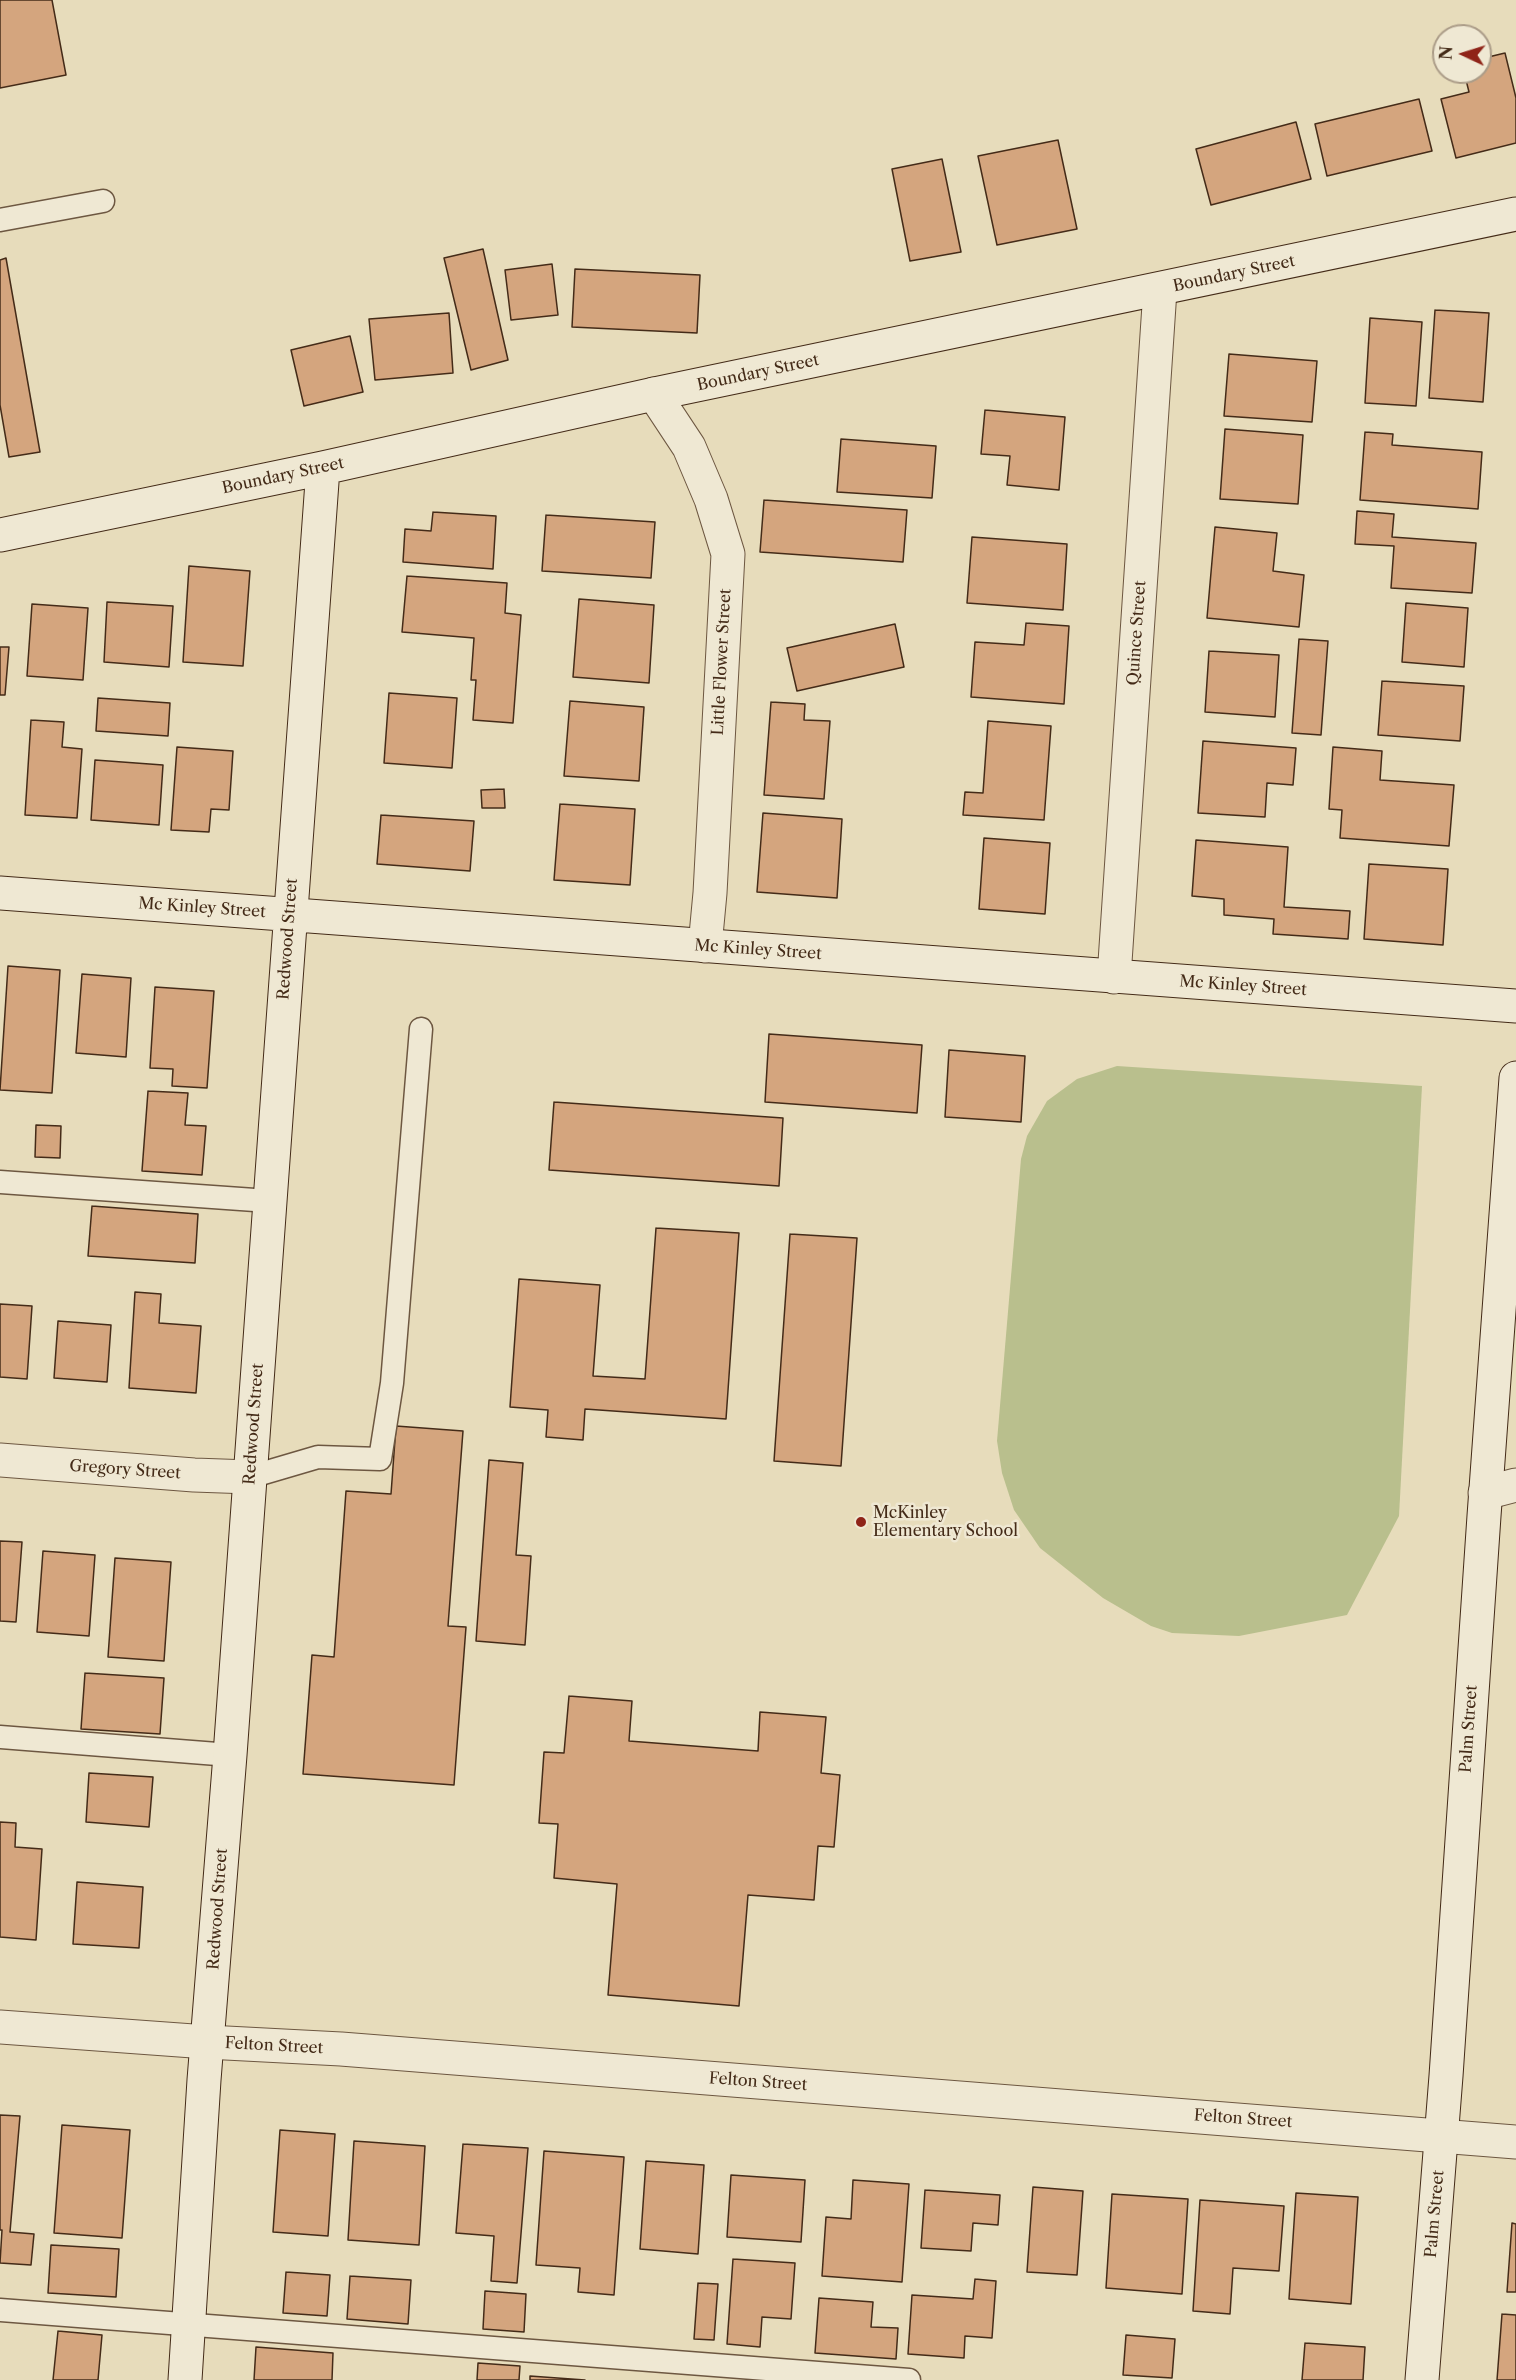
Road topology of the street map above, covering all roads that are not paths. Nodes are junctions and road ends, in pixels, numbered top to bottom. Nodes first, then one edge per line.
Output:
1 (103, 201) dead end
2 (1516, 214) edge
3 (0, 220) edge
4 (1160, 290) junction
5 (654, 394) junction
6 (322, 468) junction
7 (0, 535) edge
8 (0, 893) edge
9 (290, 915) junction
10 (705, 946) junction
11 (1114, 977) junction
12 (1516, 1006) edge
13 (421, 1029) dead end
14 (1516, 1078) edge
15 (0, 1182) edge
16 (269, 1201) junction
17 (0, 1460) edge
18 (250, 1477) junction
19 (1501, 1489) edge
20 (0, 1737) edge
21 (230, 1755) junction
22 (0, 2027) edge
23 (207, 2042) junction
24 (1442, 2136) junction
25 (1516, 2142) edge
26 (0, 2310) edge
27 (189, 2325) junction
28 (185, 2380) edge
29 (909, 2380) edge
30 (1422, 2380) edge

1 - 3 lane
2 - 4 street, Boundary Street
4 - 5 street, Boundary Street
4 - 11 street, Quince Street
5 - 6 street, Boundary Street
5 - 10 street, Little Flower Street
6 - 7 street, Boundary Street
6 - 9 street, Redwood Street
8 - 9 street, Mc Kinley Street
9 - 10 street, Mc Kinley Street
9 - 16 street, Redwood Street
10 - 11 street, Mc Kinley Street
11 - 12 street, Mc Kinley Street
13 - 18 lane
14 - 19 street, Palm Street
15 - 16 lane
16 - 18 street, Redwood Street
17 - 18 street, Gregory Street
18 - 21 street, Redwood Street
19 - 24 street, Palm Street
20 - 21 lane
21 - 23 street, Redwood Street
22 - 23 street, Felton Street
23 - 24 street, Felton Street
23 - 27 street, Redwood Street
24 - 25 street, Felton Street
24 - 30 street, Palm Street
26 - 27 lane
27 - 28 street, Redwood Street
27 - 29 lane

